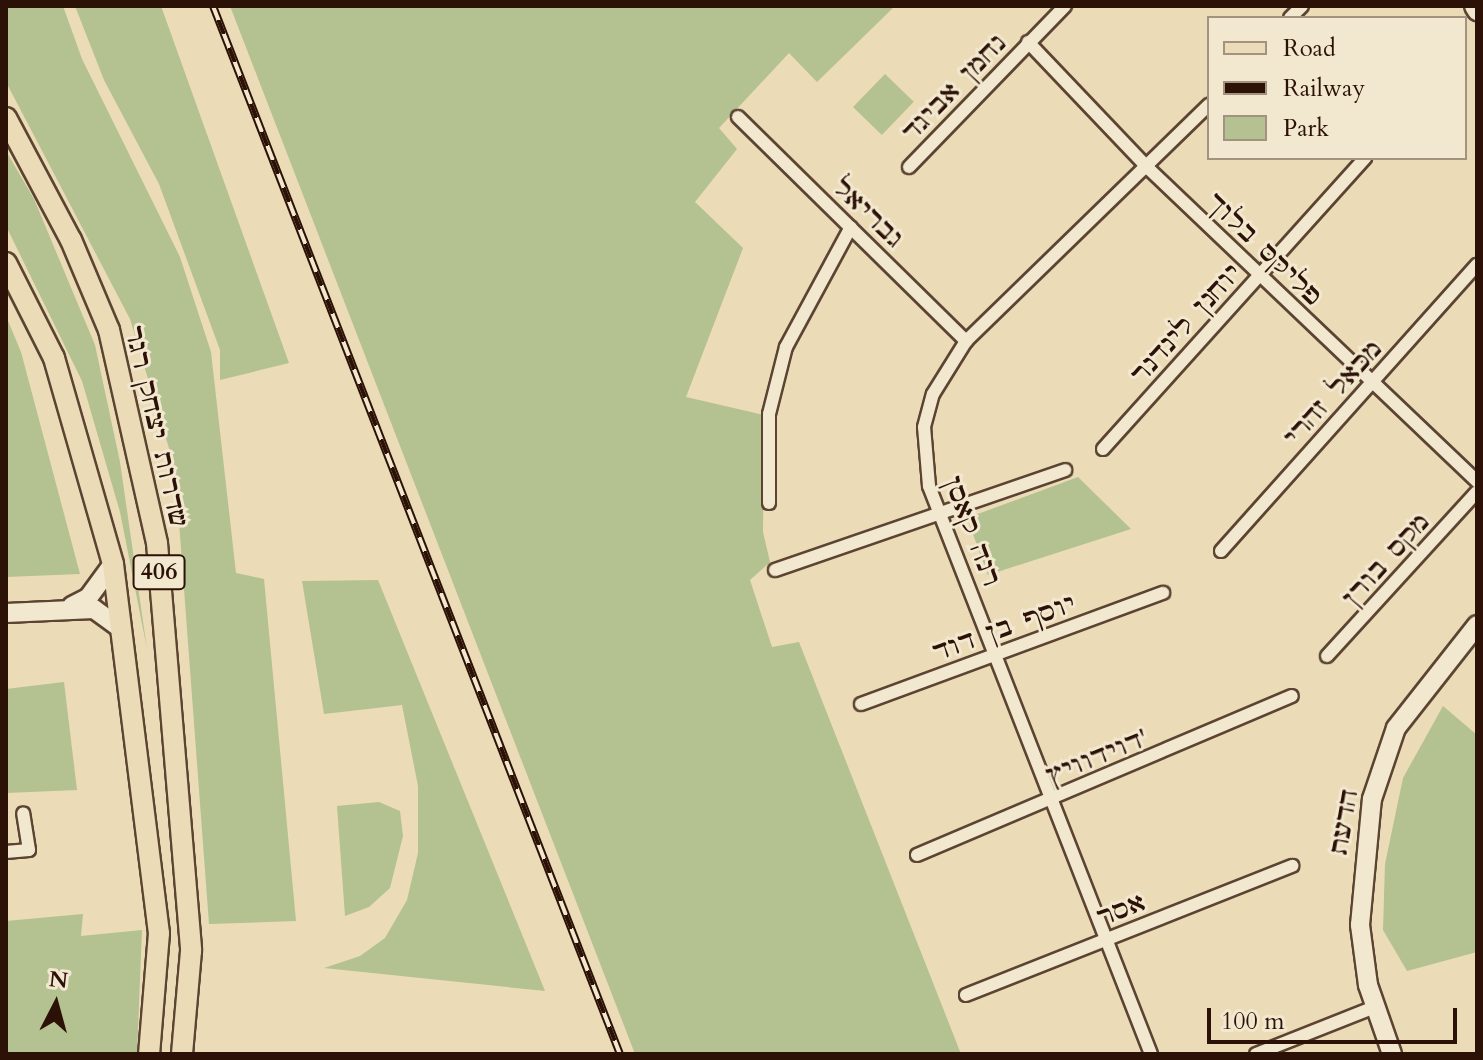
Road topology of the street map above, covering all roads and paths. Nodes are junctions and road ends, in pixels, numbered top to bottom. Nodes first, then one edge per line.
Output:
1 (1065, 6) edge
2 (1028, 42) junction
3 (1207, 107) edge
4 (738, 117) dead end
5 (6, 118) edge
6 (1363, 160) edge
7 (909, 167) dead end
8 (1149, 169) junction
9 (851, 227) junction
10 (6, 263) edge
11 (1477, 265) edge
12 (1259, 276) junction
13 (966, 341) junction
14 (1373, 382) junction
15 (1103, 449) dead end
16 (1065, 470) dead end
17 (1477, 481) edge
18 (1477, 492) edge
19 (769, 503) dead end
20 (940, 513) junction
21 (1221, 551) dead end
22 (113, 564) junction
23 (775, 570) dead end
24 (1163, 593) dead end
25 (71, 606) junction
26 (6, 613) edge
27 (1477, 625) edge
28 (122, 629) junction
29 (997, 654) junction
30 (1327, 656) dead end
31 (1292, 696) dead end
32 (861, 704) dead end
33 (1052, 800) junction
34 (23, 813) dead end
35 (6, 852) edge
36 (917, 855) dead end
37 (1292, 866) dead end
38 (1104, 940) junction
39 (966, 995) dead end
40 (1375, 1007) junction
41 (149, 1054) edge
42 (182, 1054) edge
43 (1151, 1054) edge
44 (1256, 1054) edge
45 (1392, 1054) edge

1 - 2 street, נחמן אביגד
2 - 7 street, נחמן אביגד
2 - 8 street, פליקס בלוך
3 - 8 street, רנה קאסן
4 - 9 street, גבריאל
5 - 42 main road, שדרות יצחק רגר / 406
6 - 12 street, יוחנן לינדנר
8 - 12 street, פליקס בלוך
8 - 13 street, רנה קאסן
9 - 13 street, גבריאל
9 - 19 street
10 - 22 main road, 406
11 - 14 street, מכאל זהרי
12 - 14 street, פליקס בלוך
12 - 15 street, יוחנן לינדנר
13 - 20 street, רנה קאסן
14 - 17 street, פליקס בלוך
14 - 21 street, מכאל זהרי
16 - 20 street
18 - 30 street, מקס בורן
20 - 23 street
20 - 29 street, רנה קאסן
22 - 25 street
22 - 28 main road, 406
24 - 29 street, יוסף בן דוד
25 - 26 street
25 - 28 street
27 - 40 street, הדעת
28 - 41 main road, 406
29 - 32 street, יוסף בן דוד
29 - 33 street, רנה קאסן
31 - 33 street, דוידוויץ'
33 - 36 street, דוידוויץ'
33 - 38 street, רנה קאסן
34 - 35 street
37 - 38 street, אסר
38 - 39 street, אסר
38 - 43 street, רנה קאסן
40 - 44 street
40 - 45 street, הדעת

